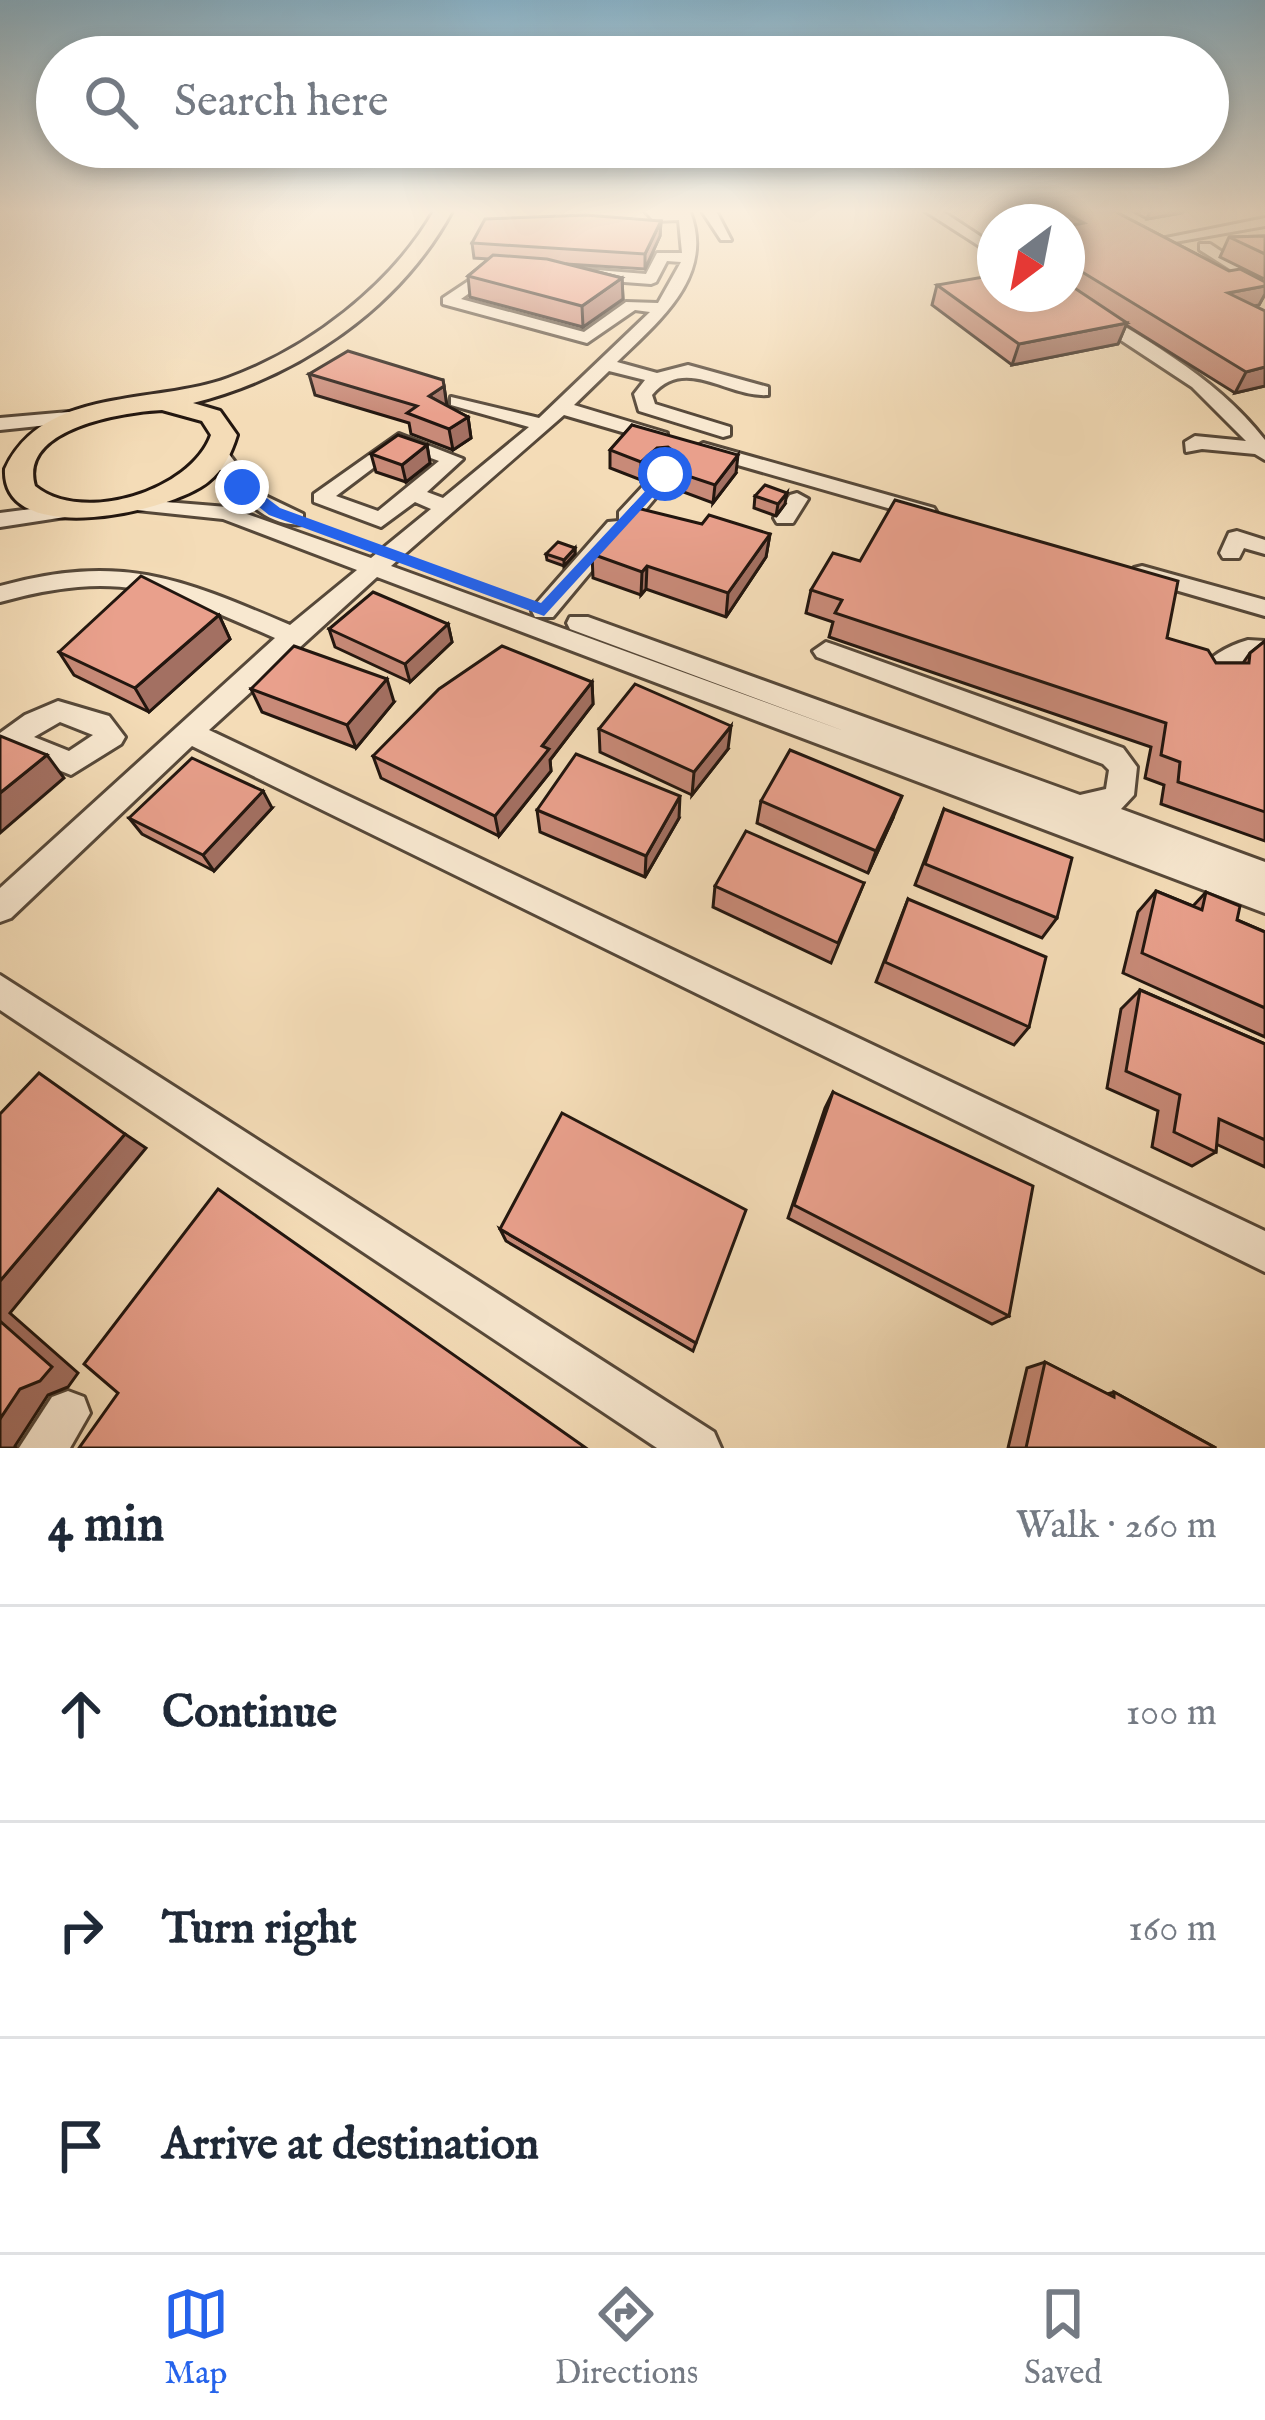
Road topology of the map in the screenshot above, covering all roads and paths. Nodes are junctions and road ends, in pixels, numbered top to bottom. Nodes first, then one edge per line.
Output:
1 (391, 279) edge
2 (415, 279) edge
3 (471, 279) edge
4 (679, 279) edge
5 (663, 308) junction
6 (1085, 311) edge
7 (608, 364) junction
8 (657, 378) junction
9 (762, 391) dead end
10 (458, 401) dead end
11 (163, 403) junction
12 (562, 408) junction
13 (80, 417) junction
14 (513, 417) junction
15 (1, 424) edge
16 (543, 425) junction
17 (1255, 425) edge
18 (231, 430) junction
19 (723, 431) dead end
20 (488, 439) dead end
21 (1193, 448) dead end
22 (1264, 452) edge
23 (13, 471) edge
24 (665, 474) edge
25 (412, 494) junction
26 (137, 504) junction
27 (446, 507) junction
28 (70, 510) junction
29 (627, 517) junction
30 (946, 519) edge
31 (0, 520) edge
32 (656, 527) edge
33 (418, 530) junction
34 (1265, 548) edge
35 (348, 549) junction
36 (1232, 553) dead end
37 (381, 560) junction
38 (1129, 570) edge
39 (412, 572) junction
40 (0, 594) edge
41 (340, 595) junction
42 (1265, 608) edge
43 (544, 610) junction
44 (293, 636) junction
45 (1265, 650) edge
46 (826, 651) dead end
47 (1209, 675) edge
48 (189, 733) junction
49 (1079, 807) junction
50 (1265, 874) edge
51 (1265, 899) edge
52 (0, 908) edge
53 (0, 991) edge
54 (1265, 1252) edge
55 (698, 1448) edge

1 - 11 main road
2 - 18 main road
3 - 5 street
4 - 5 street
5 - 7 street
6 - 17 street
7 - 8 street
7 - 12 street
8 - 9 street
8 - 19 street
10 - 14 street
11 - 13 main road
11 - 18 main road
12 - 16 street
12 - 30 street
13 - 15 street
13 - 23 main road
14 - 16 street
14 - 20 street
15 - 23 street
16 - 27 street
17 - 22 street
18 - 26 main road
18 - 35 street
21 - 22 street
23 - 28 main road
24 - 29 street
25 - 25 street
25 - 27 street
26 - 28 main road
26 - 35 street
27 - 33 street
28 - 31 street
29 - 32 street
29 - 43 street
33 - 35 street
33 - 37 street
33 - 39 street
34 - 36 street
35 - 37 street
35 - 41 street
37 - 39 street
37 - 41 street
38 - 42 street
39 - 41 street
39 - 43 street
39 - 51 street
40 - 44 street
41 - 44 street
43 - 49 street
44 - 48 street
45 - 47 street
46 - 49 street
48 - 52 street
48 - 54 street
49 - 50 street
53 - 55 street

